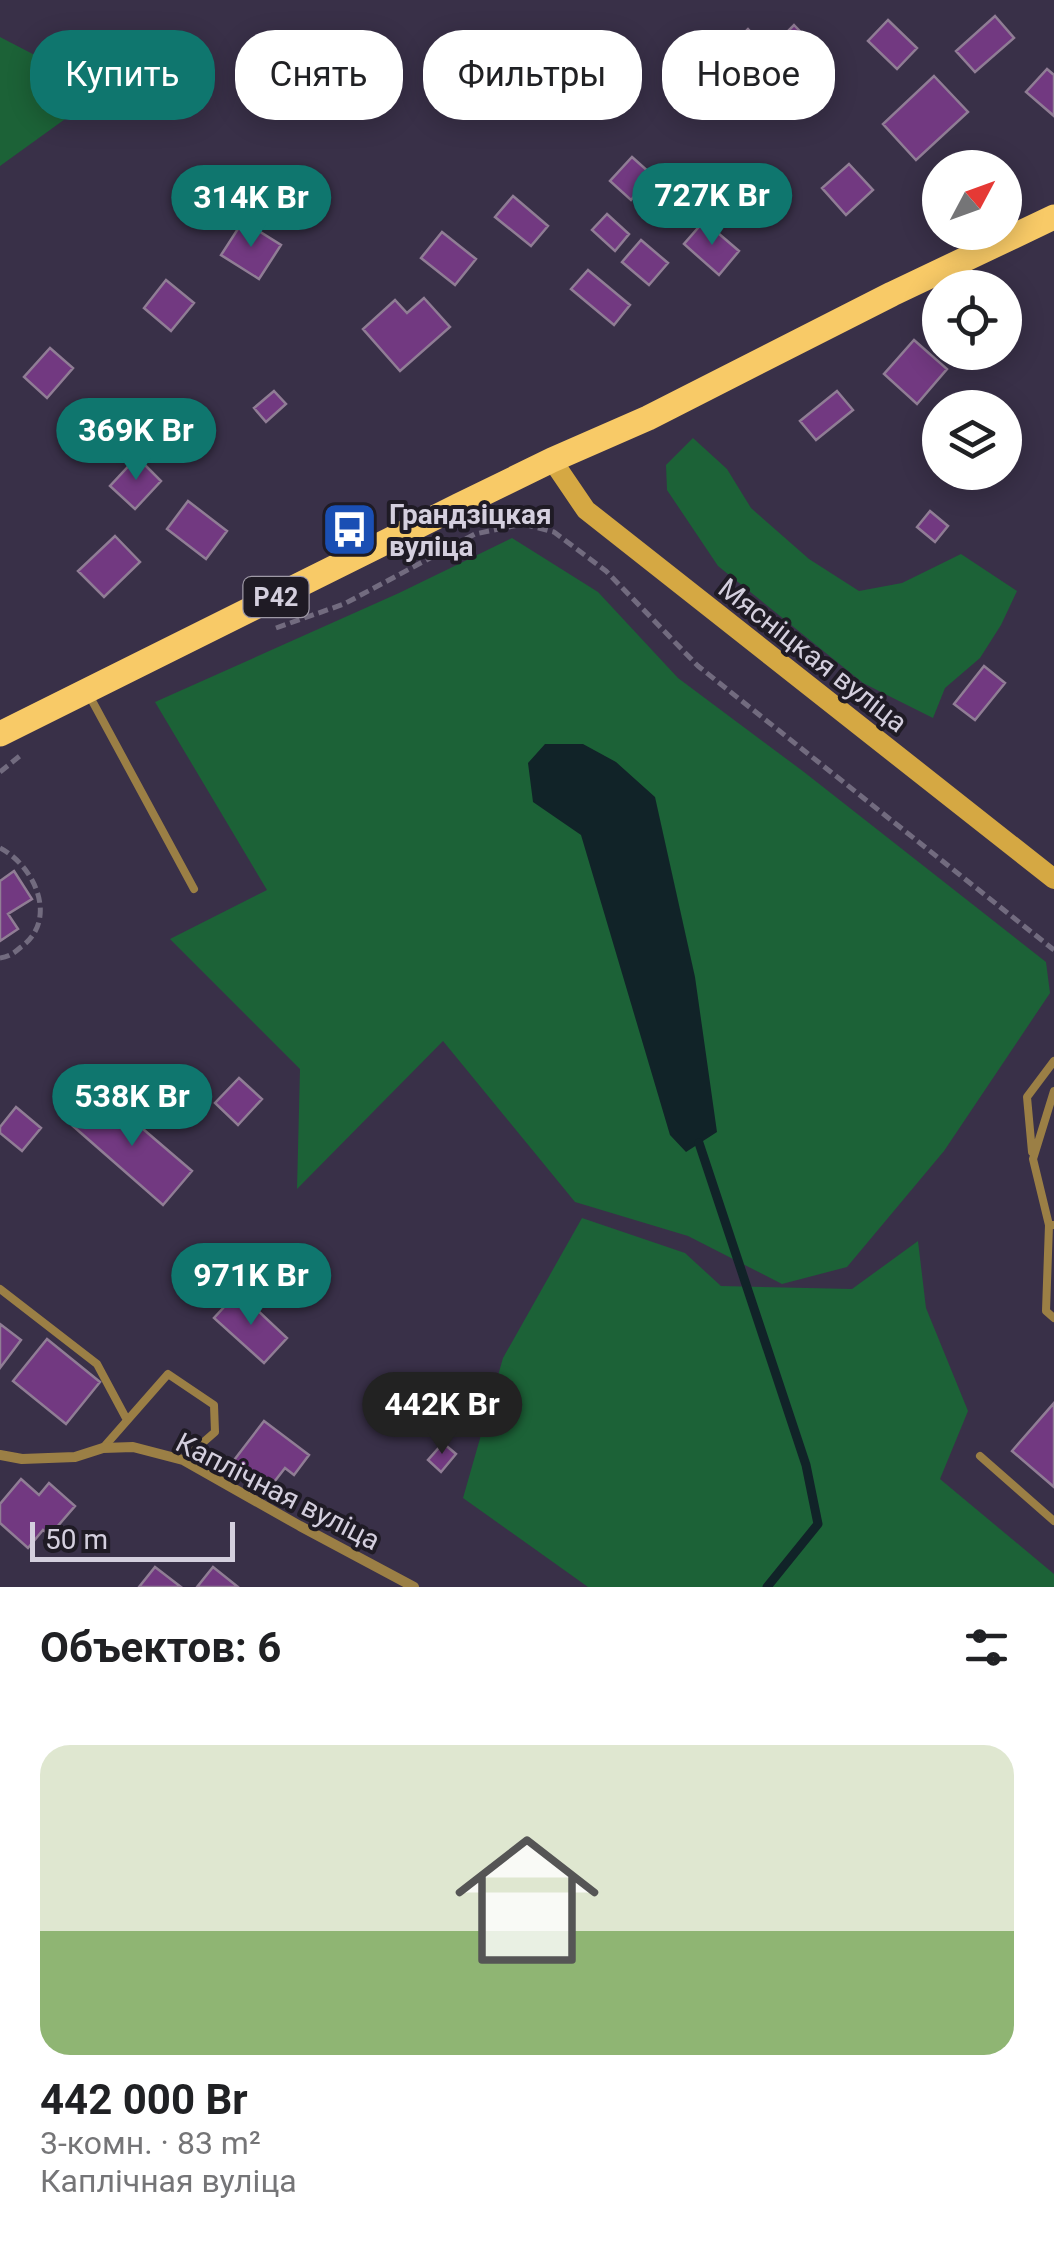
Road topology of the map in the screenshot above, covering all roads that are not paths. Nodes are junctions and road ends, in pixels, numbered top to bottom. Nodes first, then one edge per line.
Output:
1 (1054, 218) edge
2 (552, 460) junction
3 (87, 691) junction
4 (0, 734) edge
5 (1054, 879) edge
6 (194, 889) dead end
7 (1054, 1061) edge
8 (1054, 1090) edge
9 (1033, 1159) junction
10 (1052, 1226) edge
11 (0, 1288) edge
12 (1054, 1318) edge
13 (128, 1420) junction
14 (103, 1448) junction
15 (0, 1456) edge
16 (980, 1456) dead end
17 (183, 1460) junction
18 (1054, 1522) edge
19 (414, 1587) edge

1 - 2 main road, Р42
2 - 3 main road, Р42
2 - 5 main road, Мясніцкая вуліца
3 - 4 main road, Р42
3 - 6 lane
7 - 9 lane
8 - 9 lane
9 - 10 lane
10 - 12 lane
11 - 13 lane
13 - 14 lane
13 - 17 lane
14 - 15 street, Каплічная вуліца
14 - 17 street, Каплічная вуліца
16 - 18 lane
17 - 19 street, Каплічная вуліца

